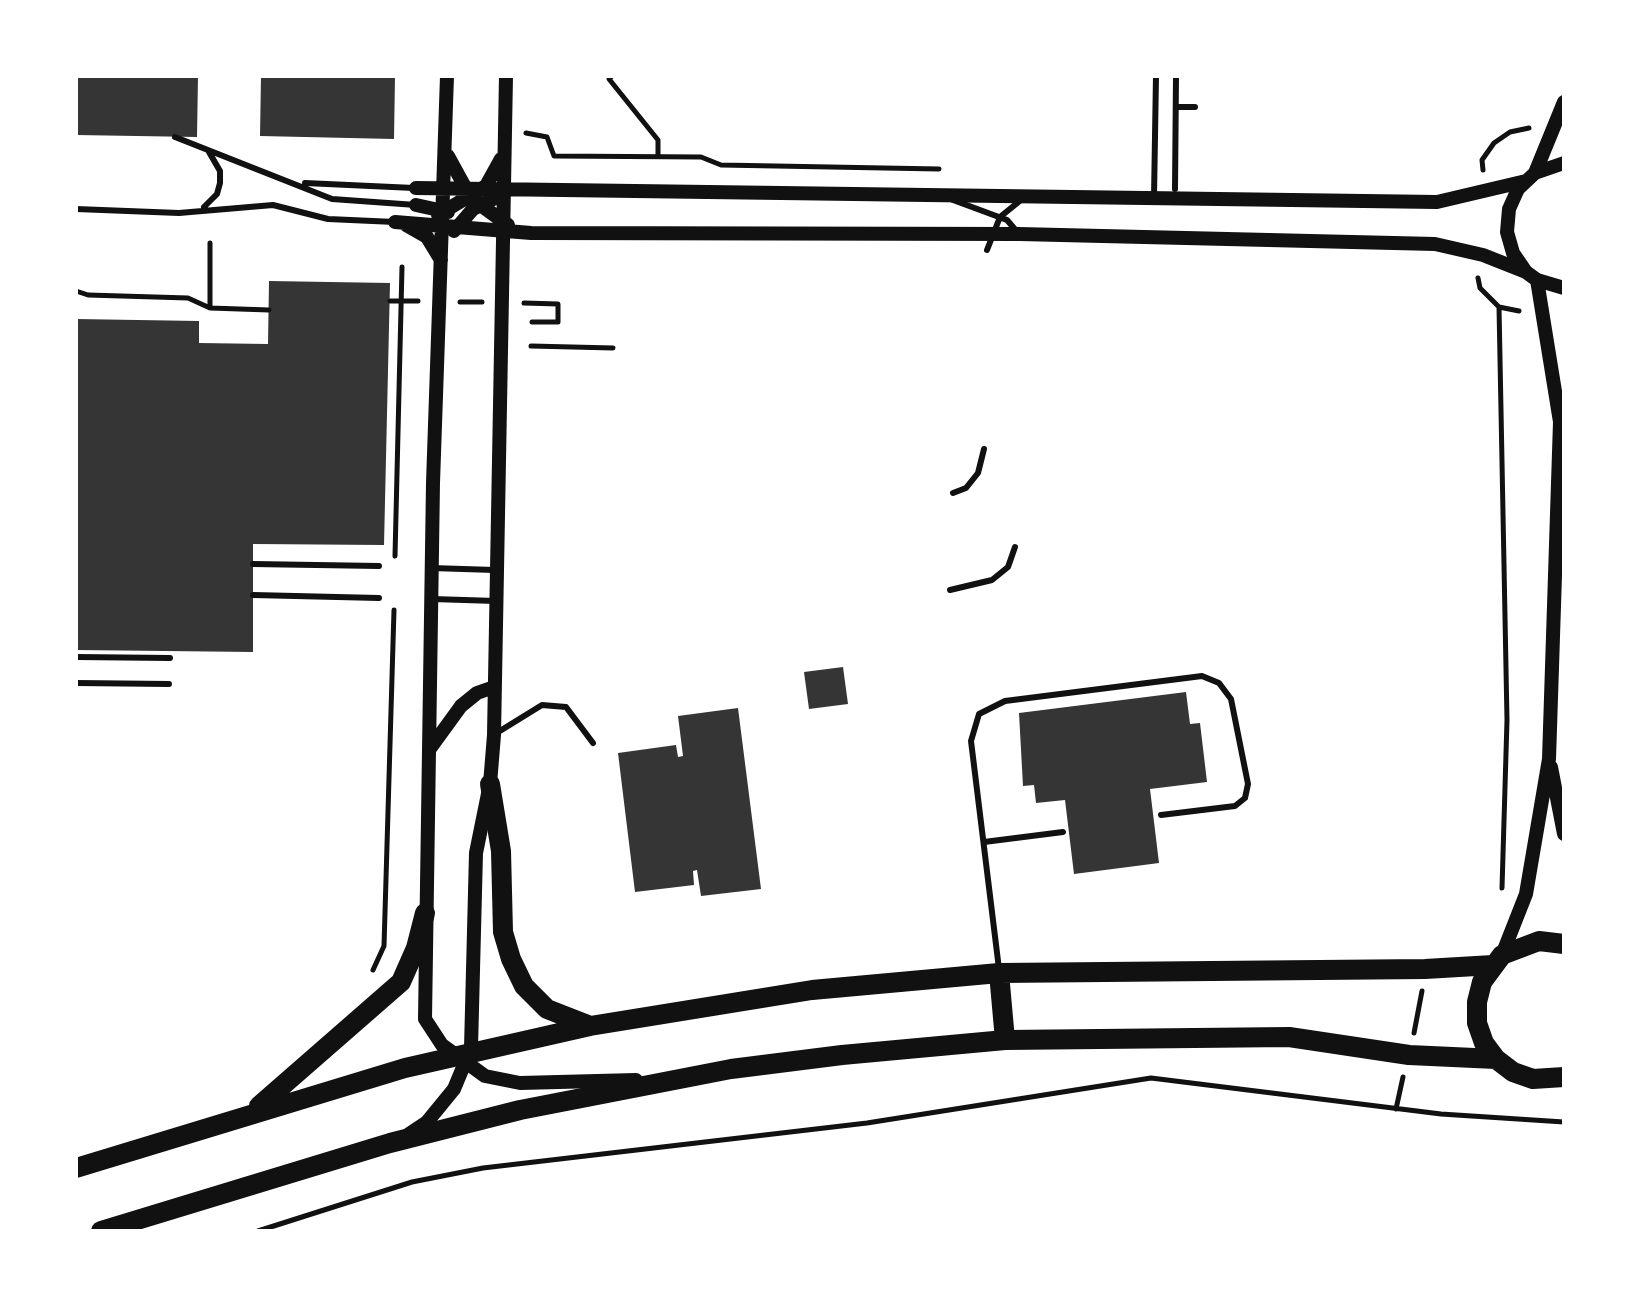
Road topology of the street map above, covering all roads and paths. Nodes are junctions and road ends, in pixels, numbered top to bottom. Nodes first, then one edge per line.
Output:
1 (447, 76) edge
2 (506, 76) edge
3 (612, 76) edge
4 (1156, 76) edge
5 (1176, 76) edge
6 (1564, 102) edge
7 (1176, 107) junction
8 (1195, 107) dead end
9 (525, 133) dead end
10 (175, 137) dead end
11 (194, 144) junction
12 (505, 146) junction
13 (445, 148) junction
14 (658, 156) junction
15 (1564, 163) edge
16 (939, 169) dead end
17 (1530, 177) junction
18 (298, 183) junction
19 (416, 188) junction
20 (445, 188) junction
21 (1175, 189) dead end
22 (532, 190) junction
23 (504, 192) junction
24 (934, 194) junction
25 (1031, 195) junction
26 (474, 196) junction
27 (1154, 197) junction
28 (416, 205) joint
29 (76, 209) edge
30 (201, 210) junction
31 (450, 217) junction
32 (1000, 217) junction
33 (395, 222) junction
34 (504, 227) junction
35 (477, 229) junction
36 (531, 233) junction
37 (984, 234) junction
38 (1019, 234) junction
39 (210, 243) dead end
40 (402, 267) dead end
41 (503, 267) junction
42 (443, 273) junction
43 (1531, 276) junction
44 (1564, 288) edge
45 (76, 291) edge
46 (390, 301) dead end
47 (434, 302) dead end
48 (448, 302) dead end
49 (492, 303) dead end
50 (522, 303) dead end
51 (1499, 307) dead end
52 (210, 308) junction
53 (269, 310) dead end
54 (532, 322) dead end
55 (531, 346) dead end
56 (613, 348) dead end
57 (1564, 406) edge
58 (1560, 422) junction
59 (984, 449) dead end
60 (953, 493) dead end
61 (1015, 547) dead end
62 (253, 564) dead end
63 (379, 566) dead end
64 (395, 567) dead end
65 (431, 568) junction
66 (496, 570) junction
67 (950, 590) dead end
68 (253, 595) dead end
69 (379, 598) dead end
70 (394, 598) dead end
71 (430, 599) junction
72 (496, 601) junction
73 (76, 657) edge
74 (170, 658) dead end
75 (76, 683) edge
76 (169, 684) dead end
77 (494, 687) junction
78 (494, 735) junction
79 (593, 743) dead end
80 (428, 750) junction
81 (1549, 759) junction
82 (490, 784) junction
83 (1161, 815) dead end
84 (1063, 832) dead end
85 (1564, 834) edge
86 (984, 842) junction
87 (1502, 893) dead end
88 (425, 913) junction
89 (1564, 944) edge
90 (1498, 960) junction
91 (1425, 969) junction
92 (999, 973) junction
93 (368, 982) dead end
94 (590, 1026) junction
95 (1005, 1040) junction
96 (1409, 1055) junction
97 (463, 1058) junction
98 (1496, 1059) junction
99 (1564, 1077) edge
100 (672, 1080) junction
101 (1396, 1109) junction
102 (253, 1111) junction
103 (1564, 1122) edge
104 (390, 1143) junction
105 (76, 1168) edge
106 (101, 1231) edge
107 (258, 1231) edge

1 - 13 street
2 - 12 street
3 - 14 path
4 - 27 lane
5 - 7 lane
6 - 17 street
7 - 8 lane
7 - 21 lane
9 - 14 path
10 - 11 lane
11 - 18 lane
11 - 30 lane
12 - 22 street
12 - 23 street
12 - 26 street
13 - 19 street
13 - 20 street
13 - 26 street
14 - 16 path
15 - 17 street
17 - 27 street
17 - 43 street
18 - 19 lane
18 - 28 lane
19 - 20 street
20 - 26 street
20 - 31 street
22 - 23 street
22 - 24 street
23 - 26 street
23 - 34 street
24 - 25 street
24 - 32 lane
25 - 27 street
25 - 32 lane
26 - 31 street
26 - 34 street
28 - 31 street
29 - 30 lane
30 - 33 lane
31 - 33 street
31 - 35 street
31 - 42 street
32 - 37 lane
32 - 38 lane
33 - 42 street
34 - 35 street
34 - 36 street
34 - 41 street
35 - 41 street
36 - 37 street
36 - 41 street
37 - 37 lane
37 - 38 street
38 - 43 street
39 - 52 path
40 - 64 path
41 - 66 street
42 - 65 street
43 - 44 street
43 - 58 street
45 - 52 path
46 - 47 path
48 - 49 path
50 - 54 path
51 - 87 path
52 - 53 path
55 - 56 path
57 - 58 street
58 - 81 street
59 - 60 lane
61 - 67 lane
62 - 63 lane
65 - 66 lane
65 - 71 street
66 - 72 street
68 - 69 lane
70 - 93 path
71 - 72 lane
71 - 80 street
72 - 77 street
73 - 74 lane
75 - 76 lane
77 - 78 street
77 - 80 street
78 - 79 lane
78 - 82 street
80 - 88 street
81 - 85 street
81 - 90 street
82 - 94 main road
82 - 97 street
83 - 86 lane
84 - 86 lane
86 - 92 lane
88 - 97 street
88 - 102 main road
89 - 90 main road
90 - 91 main road
90 - 98 main road
91 - 92 main road
91 - 96 path
92 - 94 main road
92 - 95 main road
94 - 97 main road
95 - 96 main road
95 - 100 main road
96 - 98 main road
96 - 101 path
97 - 100 street
97 - 102 main road
97 - 104 street
98 - 99 main road
100 - 104 main road
101 - 103 path
101 - 107 path
102 - 105 main road
104 - 106 main road

